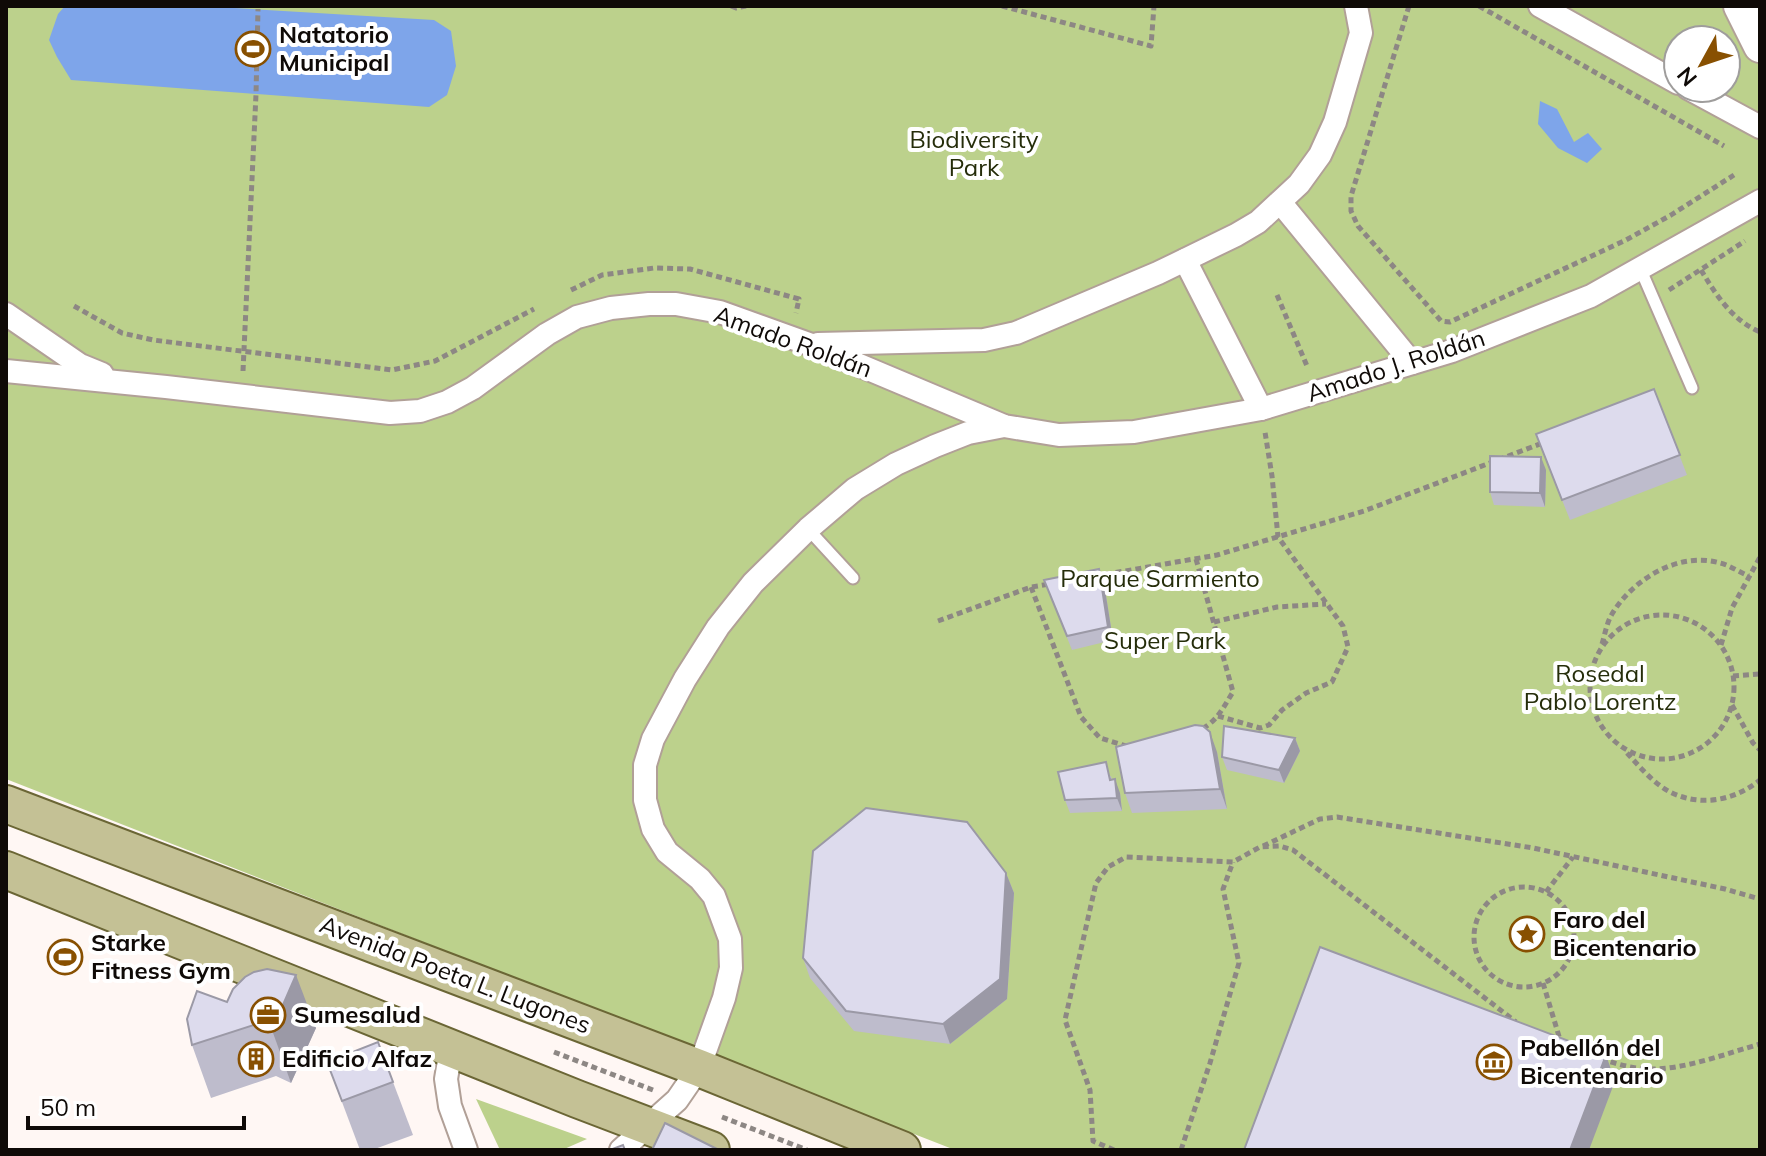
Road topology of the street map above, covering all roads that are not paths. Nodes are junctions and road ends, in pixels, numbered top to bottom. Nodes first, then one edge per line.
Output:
1 (1356, 6) edge
2 (1375, 6) edge
3 (1540, 6) edge
4 (1740, 6) edge
5 (1361, 33) junction
6 (1760, 46) edge
7 (1662, 74) edge
8 (1718, 104) edge
9 (1760, 127) edge
10 (1760, 201) edge
11 (1280, 202) junction
12 (1185, 260) junction
13 (1640, 268) junction
14 (6, 314) edge
15 (800, 341) junction
16 (1412, 363) junction
17 (7, 371) edge
18 (122, 382) junction
19 (1692, 388) dead end
20 (1261, 409) junction
21 (1004, 426) junction
22 (808, 529) junction
23 (853, 578) dead end
24 (6, 804) edge
25 (6, 870) edge
26 (451, 1049) junction
27 (699, 1068) junction
28 (649, 1126) junction
29 (466, 1150) edge
30 (621, 1150) edge
31 (711, 1150) edge
32 (902, 1150) edge

1 - 5 street
2 - 5 street
3 - 7 street
4 - 6 main road
5 - 11 street
8 - 9 street
10 - 13 street, Amado J. Roldán
11 - 12 street
11 - 16 street
12 - 15 street
12 - 20 street
13 - 16 street, Amado J. Roldán
13 - 19 lane
14 - 18 street, Amado Roldán
15 - 18 street, Amado Roldán
15 - 21 street, Amado Roldán
16 - 20 street, Amado J. Roldán
17 - 18 street, Amado Roldán
20 - 21 street, Amado J. Roldán
21 - 22 street
22 - 23 lane
22 - 27 street
24 - 27 main road, Avenida Poeta L. Lugones
25 - 26 main road
26 - 28 main road
26 - 29 street
27 - 28 street
27 - 32 main road, Avenida Poeta L. Lugones
28 - 30 street
28 - 31 main road

